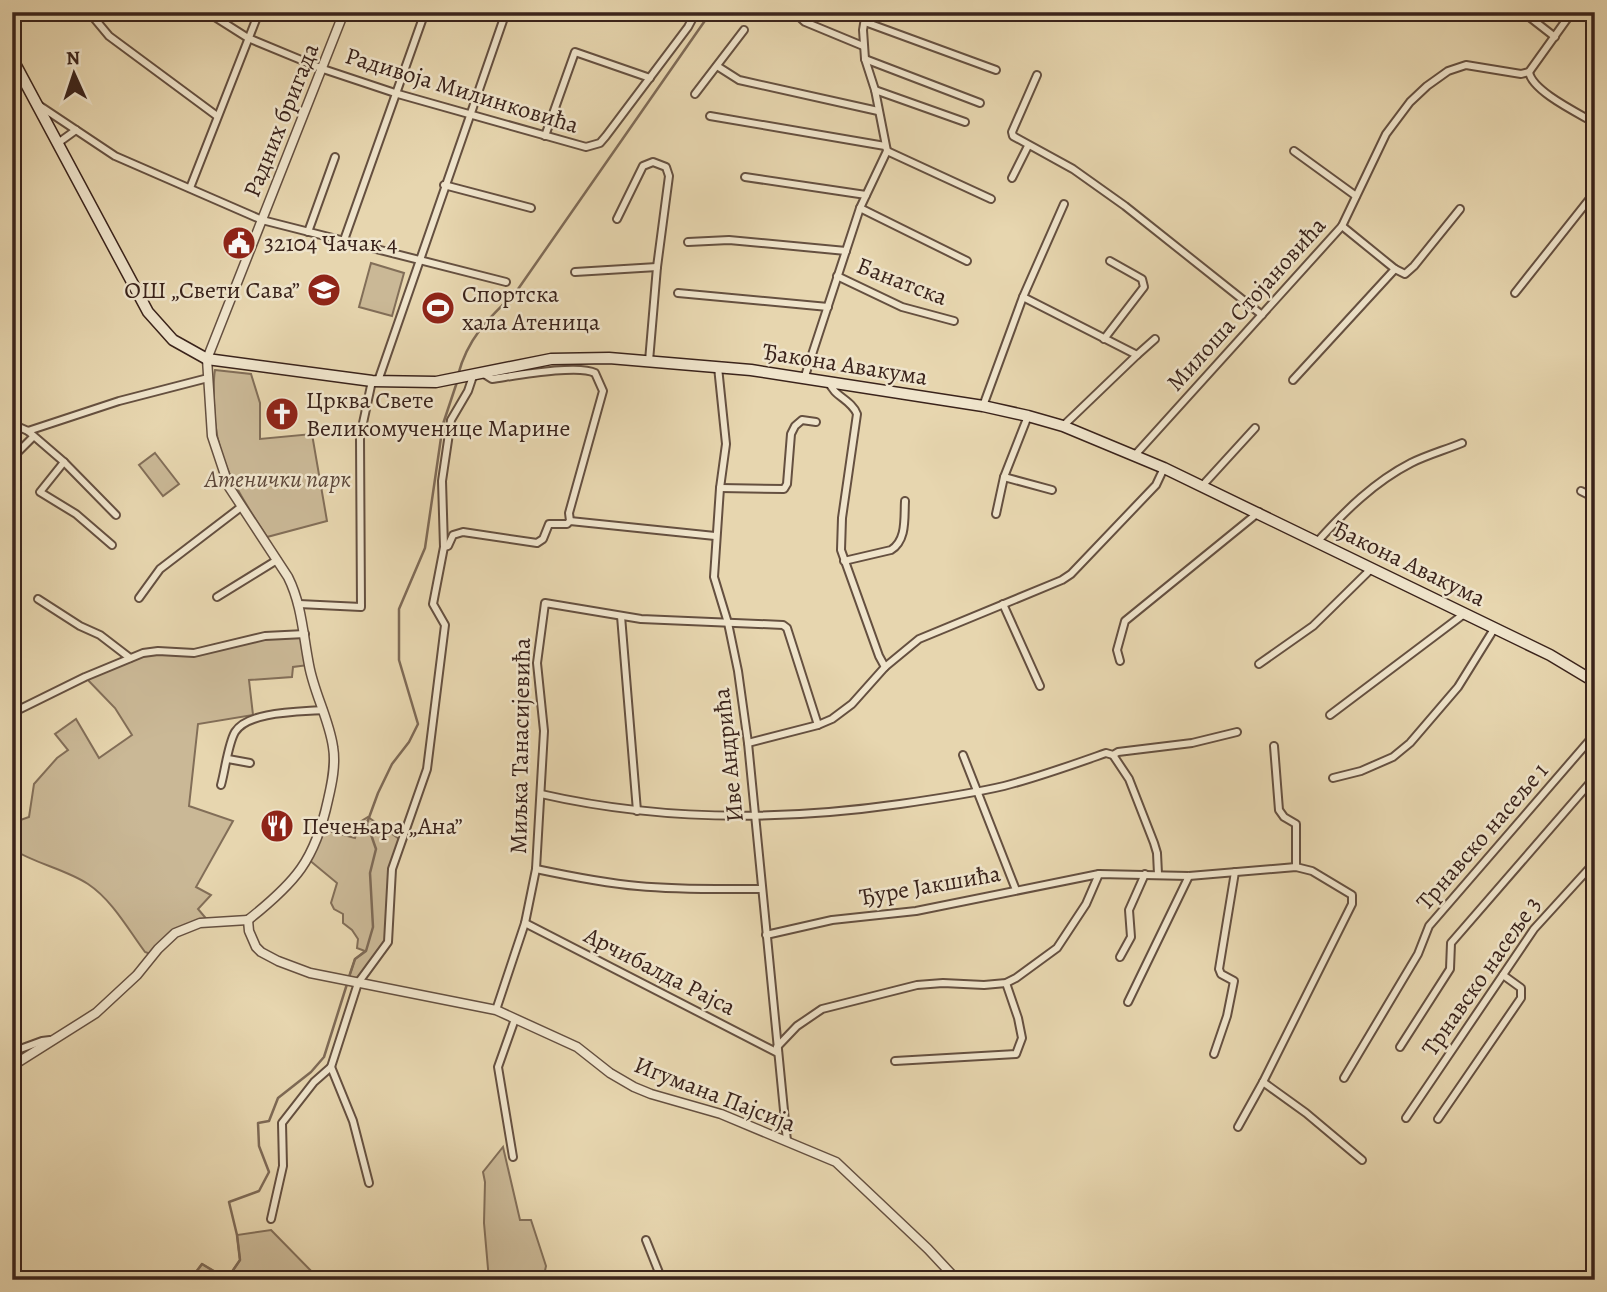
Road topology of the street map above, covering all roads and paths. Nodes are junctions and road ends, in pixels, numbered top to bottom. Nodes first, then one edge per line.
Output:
1 (89, 12) edge
2 (206, 12) edge
3 (259, 12) edge
4 (344, 12) edge
5 (425, 12) edge
6 (506, 12) edge
7 (695, 12) edge
8 (794, 12) edge
9 (866, 12) edge
10 (1523, 12) edge
11 (1573, 12) edge
12 (865, 22) junction
13 (744, 30) dead end
14 (1555, 37) junction
15 (248, 38) junction
16 (863, 46) junction
17 (12, 58) edge
18 (865, 59) junction
19 (717, 66) junction
20 (323, 69) junction
21 (996, 70) dead end
22 (1529, 72) junction
23 (1037, 75) dead end
24 (650, 78) junction
25 (875, 90) junction
26 (398, 94) junction
27 (695, 94) dead end
28 (980, 103) dead end
29 (38, 105) junction
30 (878, 111) junction
31 (470, 114) junction
32 (217, 116) junction
33 (710, 116) dead end
34 (965, 122) dead end
35 (1595, 123) edge
36 (76, 130) junction
37 (545, 136) junction
38 (58, 143) junction
39 (1028, 146) junction
40 (886, 149) junction
41 (1294, 151) dead end
42 (335, 157) dead end
43 (745, 177) dead end
44 (1012, 178) dead end
45 (444, 185) junction
46 (190, 188) junction
47 (1595, 192) edge
48 (866, 195) junction
49 (1356, 196) junction
50 (991, 199) dead end
51 (1064, 204) dead end
52 (531, 208) dead end
53 (860, 208) junction
54 (1460, 209) dead end
55 (617, 219) dead end
56 (262, 220) junction
57 (1342, 226) junction
58 (308, 232) junction
59 (344, 240) junction
60 (688, 242) dead end
61 (846, 251) junction
62 (419, 260) junction
63 (967, 261) dead end
64 (1110, 261) dead end
65 (657, 267) junction
66 (1395, 269) junction
67 (575, 272) dead end
68 (837, 276) junction
69 (506, 282) dead end
70 (678, 293) dead end
71 (1515, 293) dead end
72 (1023, 297) junction
73 (828, 307) junction
74 (1262, 315) junction
75 (954, 321) dead end
76 (1104, 338) junction
77 (1154, 340) dead end
78 (1137, 355) junction
79 (207, 359) junction
80 (649, 361) junction
81 (718, 367) junction
82 (475, 376) junction
83 (208, 377) junction
84 (804, 379) junction
85 (1293, 380) dead end
86 (375, 381) junction
87 (829, 382) junction
88 (983, 406) junction
89 (1028, 416) junction
90 (816, 422) dead end
91 (12, 424) edge
92 (1063, 426) junction
93 (1255, 428) dead end
94 (30, 434) junction
95 (1462, 443) dead end
96 (1135, 455) junction
97 (12, 458) edge
98 (64, 462) junction
99 (1164, 468) junction
100 (1004, 477) junction
101 (1202, 486) junction
102 (720, 488) junction
103 (1052, 490) dead end
104 (1581, 491) dead end
105 (1595, 498) edge
106 (905, 501) dead end
107 (241, 507) junction
108 (1259, 512) junction
109 (116, 514) dead end
110 (996, 514) dead end
111 (570, 521) junction
112 (715, 536) junction
113 (1318, 541) junction
114 (112, 545) dead end
115 (444, 547) junction
116 (277, 560) junction
117 (844, 561) junction
118 (1372, 568) junction
119 (216, 597) dead end
120 (139, 598) dead end
121 (38, 599) dead end
122 (299, 604) junction
123 (1003, 604) junction
124 (1464, 614) junction
125 (621, 616) junction
126 (728, 623) junction
127 (1494, 629) junction
128 (305, 634) junction
129 (130, 658) junction
130 (1120, 661) dead end
131 (1259, 664) dead end
132 (885, 667) junction
133 (1595, 681) edge
134 (1040, 686) dead end
135 (323, 710) junction
136 (12, 713) edge
137 (1331, 715) dead end
138 (818, 725) junction
139 (1237, 732) dead end
140 (1595, 734) edge
141 (748, 743) junction
142 (1274, 746) dead end
143 (963, 755) dead end
144 (1113, 755) junction
145 (228, 759) junction
146 (250, 763) dead end
147 (1595, 777) edge
148 (1332, 778) dead end
149 (221, 785) dead end
150 (977, 792) junction
151 (541, 794) junction
152 (637, 811) junction
153 (754, 816) junction
154 (1595, 862) edge
155 (1296, 867) junction
156 (536, 869) junction
157 (1235, 872) junction
158 (1099, 874) junction
159 (1145, 874) junction
160 (1158, 874) junction
161 (1189, 876) junction
162 (762, 889) junction
163 (1016, 890) junction
164 (248, 920) junction
165 (525, 923) junction
166 (766, 935) junction
167 (1120, 957) dead end
168 (1503, 975) junction
169 (358, 983) junction
170 (1006, 983) junction
171 (1128, 1002) dead end
172 (496, 1010) junction
173 (515, 1019) junction
174 (50, 1040) junction
175 (1400, 1047) dead end
176 (777, 1050) junction
177 (12, 1052) edge
178 (1214, 1055) dead end
179 (895, 1060) dead end
180 (12, 1066) edge
181 (331, 1067) junction
182 (1344, 1078) dead end
183 (1263, 1082) junction
184 (1406, 1118) dead end
185 (1438, 1119) dead end
186 (1238, 1127) dead end
187 (787, 1142) junction
188 (513, 1157) dead end
189 (1362, 1160) dead end
190 (369, 1183) dead end
191 (271, 1219) dead end
192 (646, 1240) dead end
193 (662, 1280) edge
194 (957, 1280) edge

1 - 32 street
2 - 15 street, Радивоја Милинковића
3 - 15 street
4 - 20 street, Радних бригада
5 - 26 street
6 - 31 street
7 - 24 street, Радивоја Милинковића
8 - 16 street
9 - 12 street
10 - 14 street
11 - 14 street
12 - 16 street
12 - 21 street
13 - 19 street
14 - 22 street
15 - 20 street, Радивоја Милинковића
15 - 32 street
16 - 18 street
17 - 29 main road
18 - 25 street
18 - 28 street
19 - 27 street
19 - 30 street
20 - 26 street, Радивоја Милинковића
20 - 56 street, Радних бригада
22 - 35 street
22 - 49 street, Милоша Стојановића
23 - 39 street
24 - 37 street, Радивоја Милинковића
24 - 37 street
25 - 30 street
25 - 34 street
26 - 31 street, Радивоја Милинковића
26 - 59 street
29 - 36 street
29 - 38 main road
30 - 40 street
31 - 37 street, Радивоја Милинковића
31 - 45 street
32 - 46 street
33 - 40 street
36 - 38 street
36 - 46 street
38 - 79 main road
39 - 44 street
39 - 74 street
40 - 48 street
40 - 50 street
41 - 49 street
42 - 58 street
43 - 48 street
45 - 52 street
45 - 62 street
46 - 56 street
47 - 71 street
48 - 53 street
49 - 57 street, Милоша Стојановића
51 - 72 street
53 - 61 street
53 - 63 street
54 - 66 street
55 - 65 street
56 - 58 street
56 - 79 street, Радних бригада
57 - 66 street
57 - 74 street, Милоша Стојановића
58 - 59 street
59 - 62 street
60 - 61 street
61 - 68 street
62 - 69 street
62 - 86 street
64 - 76 street
65 - 67 street
65 - 80 street
66 - 85 street
68 - 73 street
68 - 75 street, Банатска
70 - 73 street
72 - 76 street
72 - 88 street
73 - 84 street
74 - 96 street, Милоша Стојановића
76 - 78 street
77 - 78 street
78 - 92 street
79 - 83 street
79 - 86 main road, Ђакона Авакума
80 - 81 main road, Ђакона Авакума
80 - 82 main road, Ђакона Авакума
81 - 84 main road, Ђакона Авакума
81 - 102 street, Иве Андрића
82 - 86 main road, Ђакона Авакума
82 - 111 street
82 - 115 street
83 - 94 street
83 - 107 street
84 - 87 main road, Ђакона Авакума
86 - 122 street
87 - 88 main road, Ђакона Авакума
87 - 117 street
88 - 89 main road, Ђакона Авакума
89 - 92 main road, Ђакона Авакума
89 - 100 street
90 - 102 street
91 - 94 street
92 - 96 main road, Ђакона Авакума
93 - 101 street
94 - 97 street
94 - 98 street
95 - 113 street
96 - 99 main road, Ђакона Авакума
98 - 109 street
98 - 114 street
99 - 101 main road, Ђакона Авакума
99 - 123 street
100 - 103 street
100 - 110 street
101 - 108 main road, Ђакона Авакума
102 - 112 street, Иве Андрића
104 - 105 street
106 - 117 street
107 - 116 street
107 - 120 street
108 - 113 main road, Ђакона Авакума
108 - 130 street
111 - 112 street
111 - 115 street
112 - 126 street, Иве Андрића
113 - 118 main road, Ђакона Авакума
115 - 169 street
116 - 119 street
116 - 122 street
117 - 132 street
118 - 124 main road, Ђакона Авакума
118 - 131 street
121 - 129 street
122 - 128 street
123 - 132 street
123 - 134 street
124 - 127 main road, Ђакона Авакума
124 - 137 street
125 - 126 street
125 - 151 street, Миљка Танасијевића
125 - 152 street
126 - 138 street
126 - 141 street, Иве Андрића
127 - 133 main road, Ђакона Авакума
127 - 148 street
128 - 129 street
128 - 135 street
129 - 136 street
132 - 138 street
135 - 145 street
135 - 164 street
138 - 141 street
139 - 144 street
140 - 182 street, Трнавско насеље 1
141 - 153 street, Иве Андрића
142 - 155 street
143 - 150 street
144 - 150 street
144 - 160 street
145 - 146 street
145 - 149 street
147 - 175 street
150 - 153 street
150 - 163 street
151 - 152 street
151 - 156 street, Миљка Танасијевића
152 - 153 street
153 - 162 street, Иве Андрића
154 - 168 street, Трнавско насеље 3
155 - 157 street, Ђуре Јакшића
155 - 183 street
156 - 162 street
156 - 165 street, Миљка Танасијевића
157 - 161 street, Ђуре Јакшића
157 - 178 street
158 - 159 street, Ђуре Јакшића
158 - 163 street, Ђуре Јакшића
158 - 170 street
159 - 160 street, Ђуре Јакшића
159 - 167 street
160 - 161 street, Ђуре Јакшића
161 - 171 street
162 - 166 street, Иве Андрића
163 - 166 street, Ђуре Јакшића
164 - 169 street, Игумана Пајсија
164 - 174 street
165 - 172 street, Миљка Танасијевића
165 - 176 street, Арчибалда Рајса
166 - 176 street, Иве Андрића
168 - 184 street, Трнавско насеље 3
168 - 185 street
169 - 172 street, Игумана Пајсија
169 - 181 street
170 - 176 street
170 - 179 street
172 - 173 street, Игумана Пајсија
173 - 187 street, Игумана Пајсија
173 - 188 street
174 - 177 street
174 - 180 street
176 - 187 street, Иве Андрића
181 - 190 street
181 - 191 street
183 - 186 street
183 - 189 street
187 - 194 street, Игумана Пајсија
192 - 193 street

